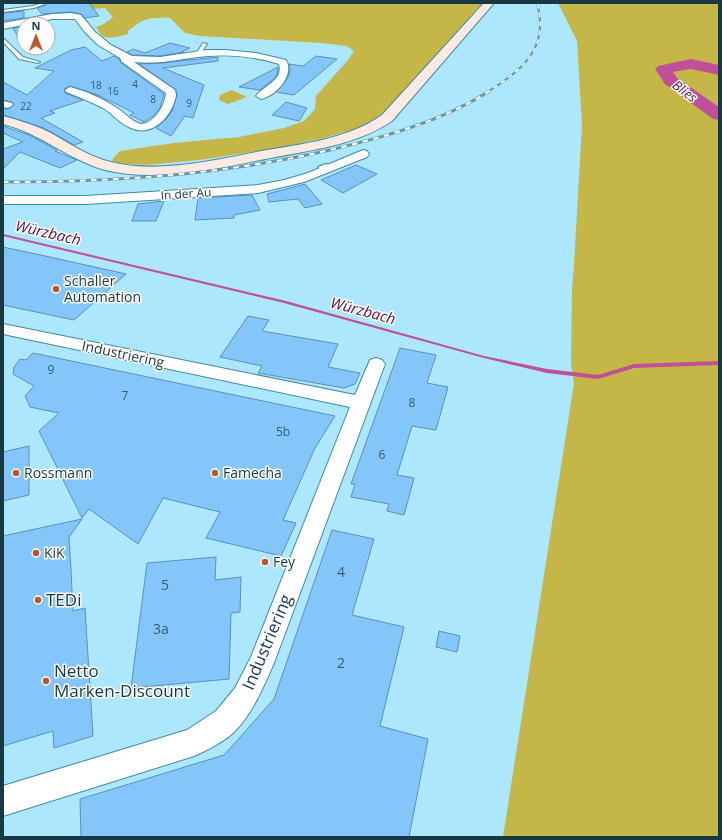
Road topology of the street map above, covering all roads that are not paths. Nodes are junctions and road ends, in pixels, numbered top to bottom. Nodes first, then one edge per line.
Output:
1 (489, 3) edge
2 (43, 4) edge
3 (3, 11) edge
4 (3, 26) edge
5 (3, 39) edge
6 (205, 44) dead end
7 (197, 55) junction
8 (124, 57) junction
9 (38, 62) dead end
10 (70, 90) dead end
11 (261, 96) dead end
12 (3, 120) edge
13 (363, 154) dead end
14 (3, 200) edge
15 (3, 329) edge
16 (376, 364) dead end
17 (361, 403) junction
18 (3, 801) edge

1 - 12 main road
2 - 3 lane
4 - 8 street
5 - 9 lane
6 - 7 lane
7 - 8 street
7 - 11 street
8 - 10 street
13 - 14 street, In der Au
15 - 17 street, Industriering
16 - 17 street, Industriering
17 - 18 street, Industriering

